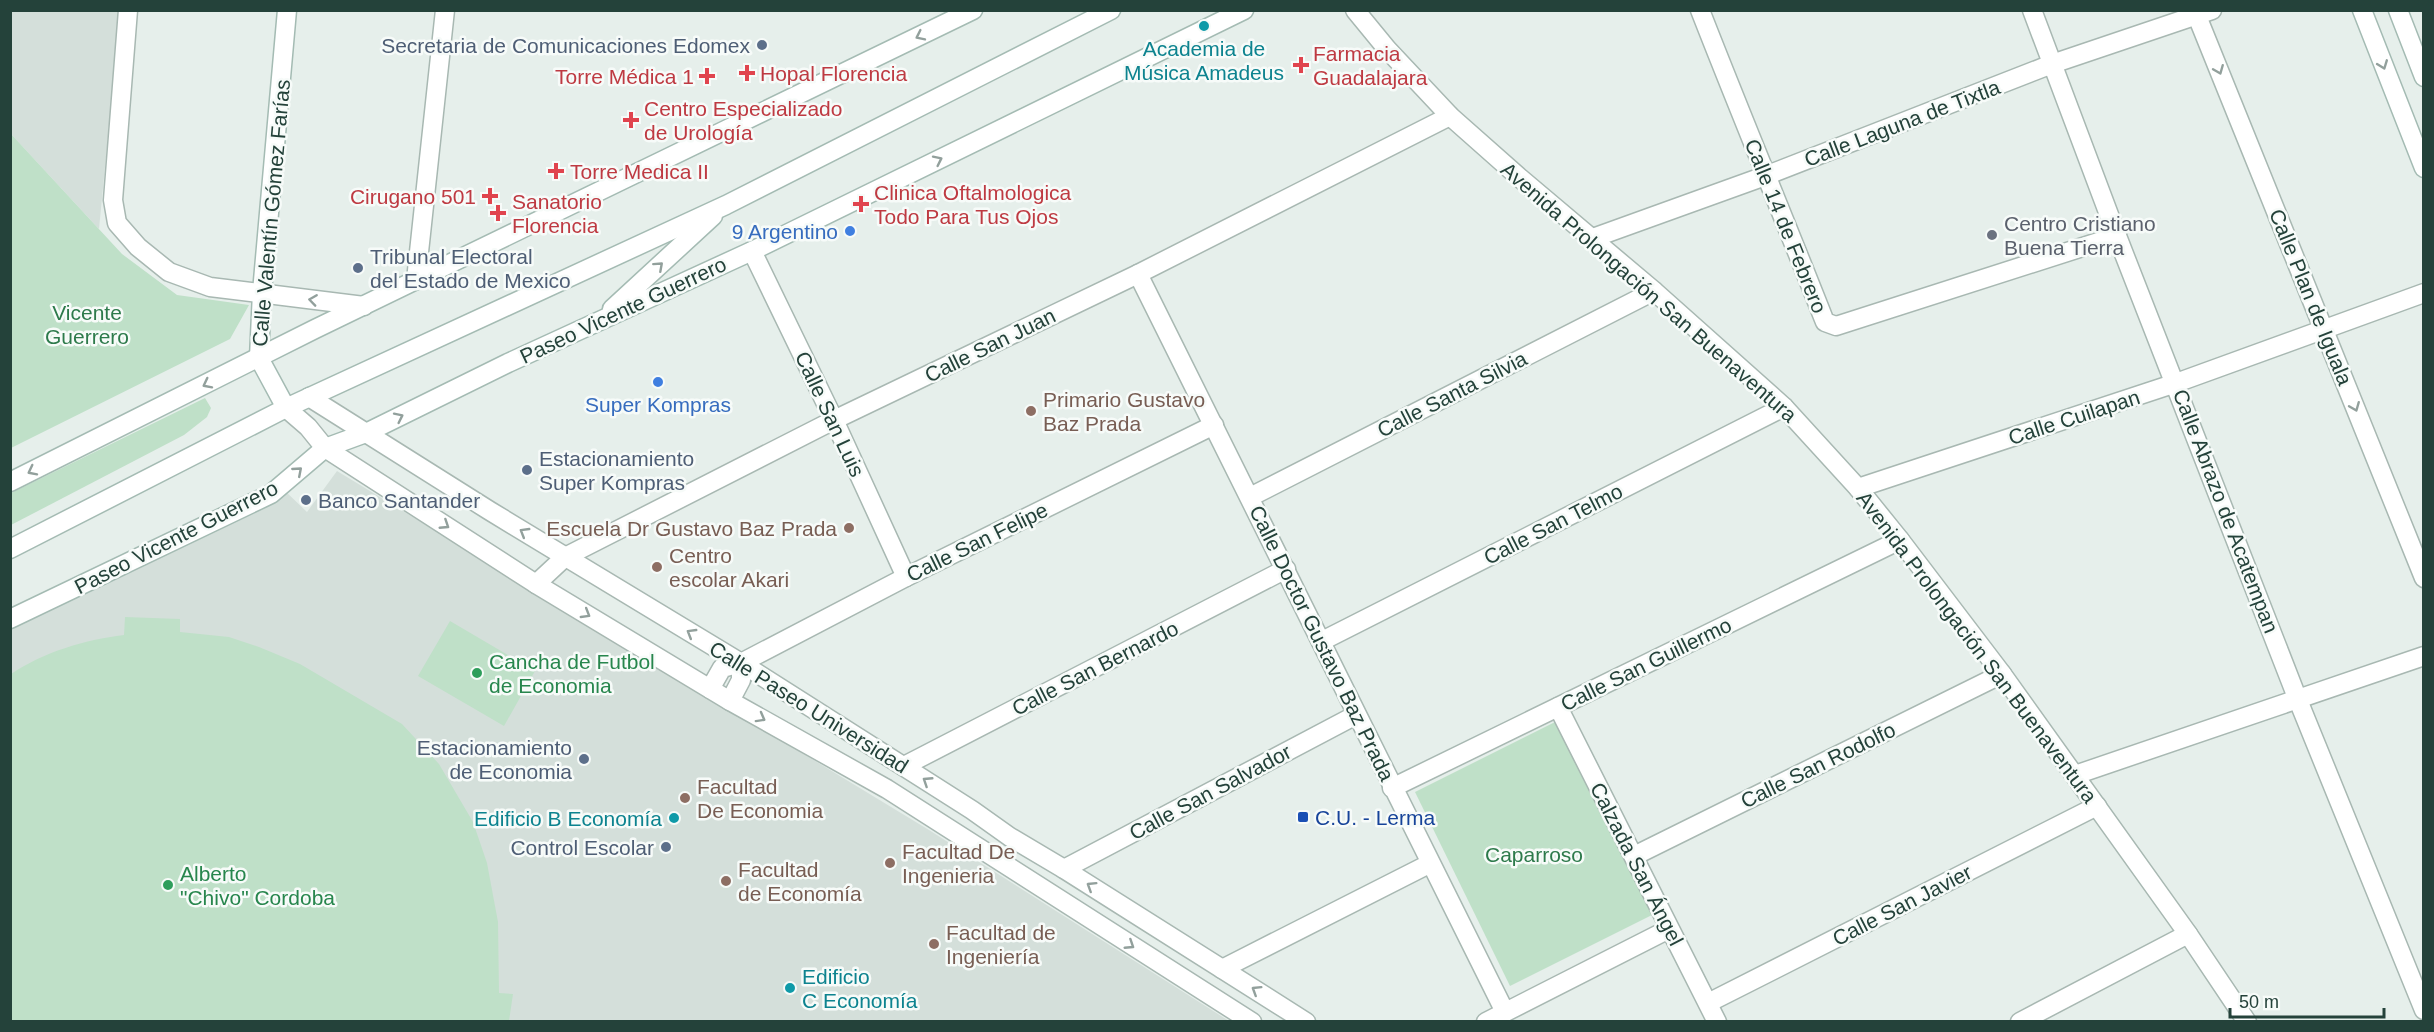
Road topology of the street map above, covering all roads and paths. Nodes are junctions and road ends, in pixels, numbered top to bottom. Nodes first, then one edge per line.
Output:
1 (128, 10) edge
2 (287, 10) edge
3 (445, 10) edge
4 (973, 10) edge
5 (1111, 10) edge
6 (1244, 10) edge
7 (1355, 10) edge
8 (1700, 10) edge
9 (2032, 10) edge
10 (2362, 10) edge
11 (2398, 10) edge
12 (2204, 13) edge
13 (2052, 64) junction
14 (2424, 76) edge
15 (1450, 116) junction
16 (2424, 168) edge
17 (1765, 176) junction
18 (726, 205) junction
19 (2117, 236) junction
20 (1593, 238) junction
21 (752, 251) junction
22 (1138, 274) junction
23 (416, 280) junction
24 (1654, 291) junction
25 (262, 292) junction
26 (2424, 293) edge
27 (364, 306) junction
28 (600, 320) junction
29 (2325, 329) junction
30 (259, 358) junction
31 (2176, 383) junction
32 (309, 397) junction
33 (1784, 407) junction
34 (286, 408) junction
35 (834, 420) junction
36 (1214, 425) junction
37 (366, 433) junction
38 (325, 448) junction
39 (10, 482) edge
40 (1858, 488) junction
41 (1250, 497) junction
42 (1900, 540) junction
43 (10, 549) edge
44 (565, 557) junction
45 (1286, 569) junction
46 (906, 577) junction
47 (2424, 578) edge
48 (536, 584) junction
49 (10, 619) edge
50 (1322, 640) junction
51 (2424, 656) edge
52 (741, 663) junction
53 (2002, 674) junction
54 (710, 689) junction
55 (2298, 700) junction
56 (730, 701) junction
57 (1558, 707) junction
58 (1356, 715) junction
59 (904, 766) junction
60 (2075, 775) junction
61 (1392, 788) junction
62 (2097, 806) junction
63 (1634, 856) junction
64 (1430, 864) junction
65 (1064, 868) junction
66 (1669, 929) junction
67 (2188, 934) junction
68 (1222, 969) junction
69 (1708, 1003) junction
70 (2424, 1010) edge
71 (1505, 1012) junction
72 (1252, 1022) edge
73 (1306, 1022) edge
74 (1486, 1022) edge
75 (1717, 1022) edge
76 (2020, 1022) edge
77 (2247, 1022) edge

1 - 25 street
2 - 25 street, Calle Valentín Gómez Farías
3 - 23 street
4 -> 23 street
5 - 18 street
21 -> 6 street, Paseo Vicente Guerrero
7 - 15 street, Avenida Prolongación San Buenaventura
8 - 17 street, Calle 14 de Febrero
9 - 13 street, Calle Abrazo de Acatempan
10 -> 16 street
11 - 14 street
12 - 13 street, Calle Laguna de Tixtla
12 -> 29 street, Calle Plan de Iguala
13 - 17 street, Calle Laguna de Tixtla
13 - 19 street, Calle Abrazo de Acatempan
15 - 20 street, Avenida Prolongación San Buenaventura
15 - 22 street, Calle San Juan
17 - 19 street, Calle 14 de Febrero
17 - 20 street, Calle Laguna de Tixtla
28 -> 18 street
18 - 32 street
19 - 31 street, Calle Abrazo de Acatempan
20 - 24 street, Avenida Prolongación San Buenaventura
21 - 28 street, Paseo Vicente Guerrero
21 - 35 street, Calle San Luis
22 - 35 street, Calle San Juan
22 - 36 street, Calle Doctor Gustavo Baz Prada
23 - 27 street
24 - 33 street, Avenida Prolongación San Buenaventura
24 - 41 street, Calle Santa Silvia
27 -> 25 street
25 - 30 street, Calle Valentín Gómez Farías
26 - 29 street, Calle Cuilapan
27 - 30 street
37 -> 28 street, Paseo Vicente Guerrero
29 - 31 street, Calle Cuilapan
29 -> 47 street, Calle Plan de Iguala
30 - 34 street, Calle Valentín Gómez Farías
30 -> 39 street
31 - 40 street, Calle Cuilapan
31 - 55 street, Calle Abrazo de Acatempan
32 - 34 street
32 - 37 street, Calle Paseo Universidad
33 - 40 street, Avenida Prolongación San Buenaventura
33 - 50 street, Calle San Telmo
34 - 38 street, Calle Paseo Universidad
34 - 43 street
35 - 44 street, Calle San Juan
35 - 46 street, Calle San Luis
36 - 41 street, Calle Doctor Gustavo Baz Prada
36 - 46 street, Calle San Felipe
37 - 38 street, Paseo Vicente Guerrero
44 -> 37 street, Calle Paseo Universidad
38 -> 48 street, Calle Paseo Universidad
49 -> 38 street, Paseo Vicente Guerrero
40 - 42 street, Avenida Prolongación San Buenaventura
41 - 45 street, Calle Doctor Gustavo Baz Prada
42 - 53 street, Avenida Prolongación San Buenaventura
42 - 57 street, Calle San Guillermo
44 - 48 street, Calle San Juan
52 -> 44 street, Calle Paseo Universidad
45 - 50 street, Calle Doctor Gustavo Baz Prada
45 - 59 street, Calle San Bernardo
46 - 52 street, Calle San Felipe
48 -> 54 street, Calle Paseo Universidad
50 - 58 street, Calle Doctor Gustavo Baz Prada
51 - 55 street
52 - 54 street, Calle San Felipe
52 - 56 street
52 - 59 street, Calle Paseo Universidad
53 - 60 street, Avenida Prolongación San Buenaventura
53 - 63 street, Calle San Rodolfo
54 - 56 street, Calle Paseo Universidad
55 - 60 street
55 - 70 street, Calle Abrazo de Acatempan
56 -> 72 street, Calle Paseo Universidad
57 - 61 street, Calle San Guillermo
57 - 63 street, Calzada San Ángel
58 - 61 street, Calle Doctor Gustavo Baz Prada
58 - 65 street, Calle San Salvador
65 -> 59 street, Calle Paseo Universidad
60 - 62 street, Avenida Prolongación San Buenaventura
61 - 64 street, Calle Doctor Gustavo Baz Prada
62 - 67 street, Avenida Prolongación San Buenaventura
62 - 69 street, Calle San Javier
63 - 66 street, Calzada San Ángel
64 - 68 street
64 - 71 street, Calle Doctor Gustavo Baz Prada
68 -> 65 street, Calle Paseo Universidad
66 - 69 street, Calzada San Ángel
66 - 71 street
67 - 76 street
67 - 77 street, Avenida Prolongación San Buenaventura
73 -> 68 street, Calle Paseo Universidad
69 - 75 street, Calzada San Ángel
71 - 74 street

